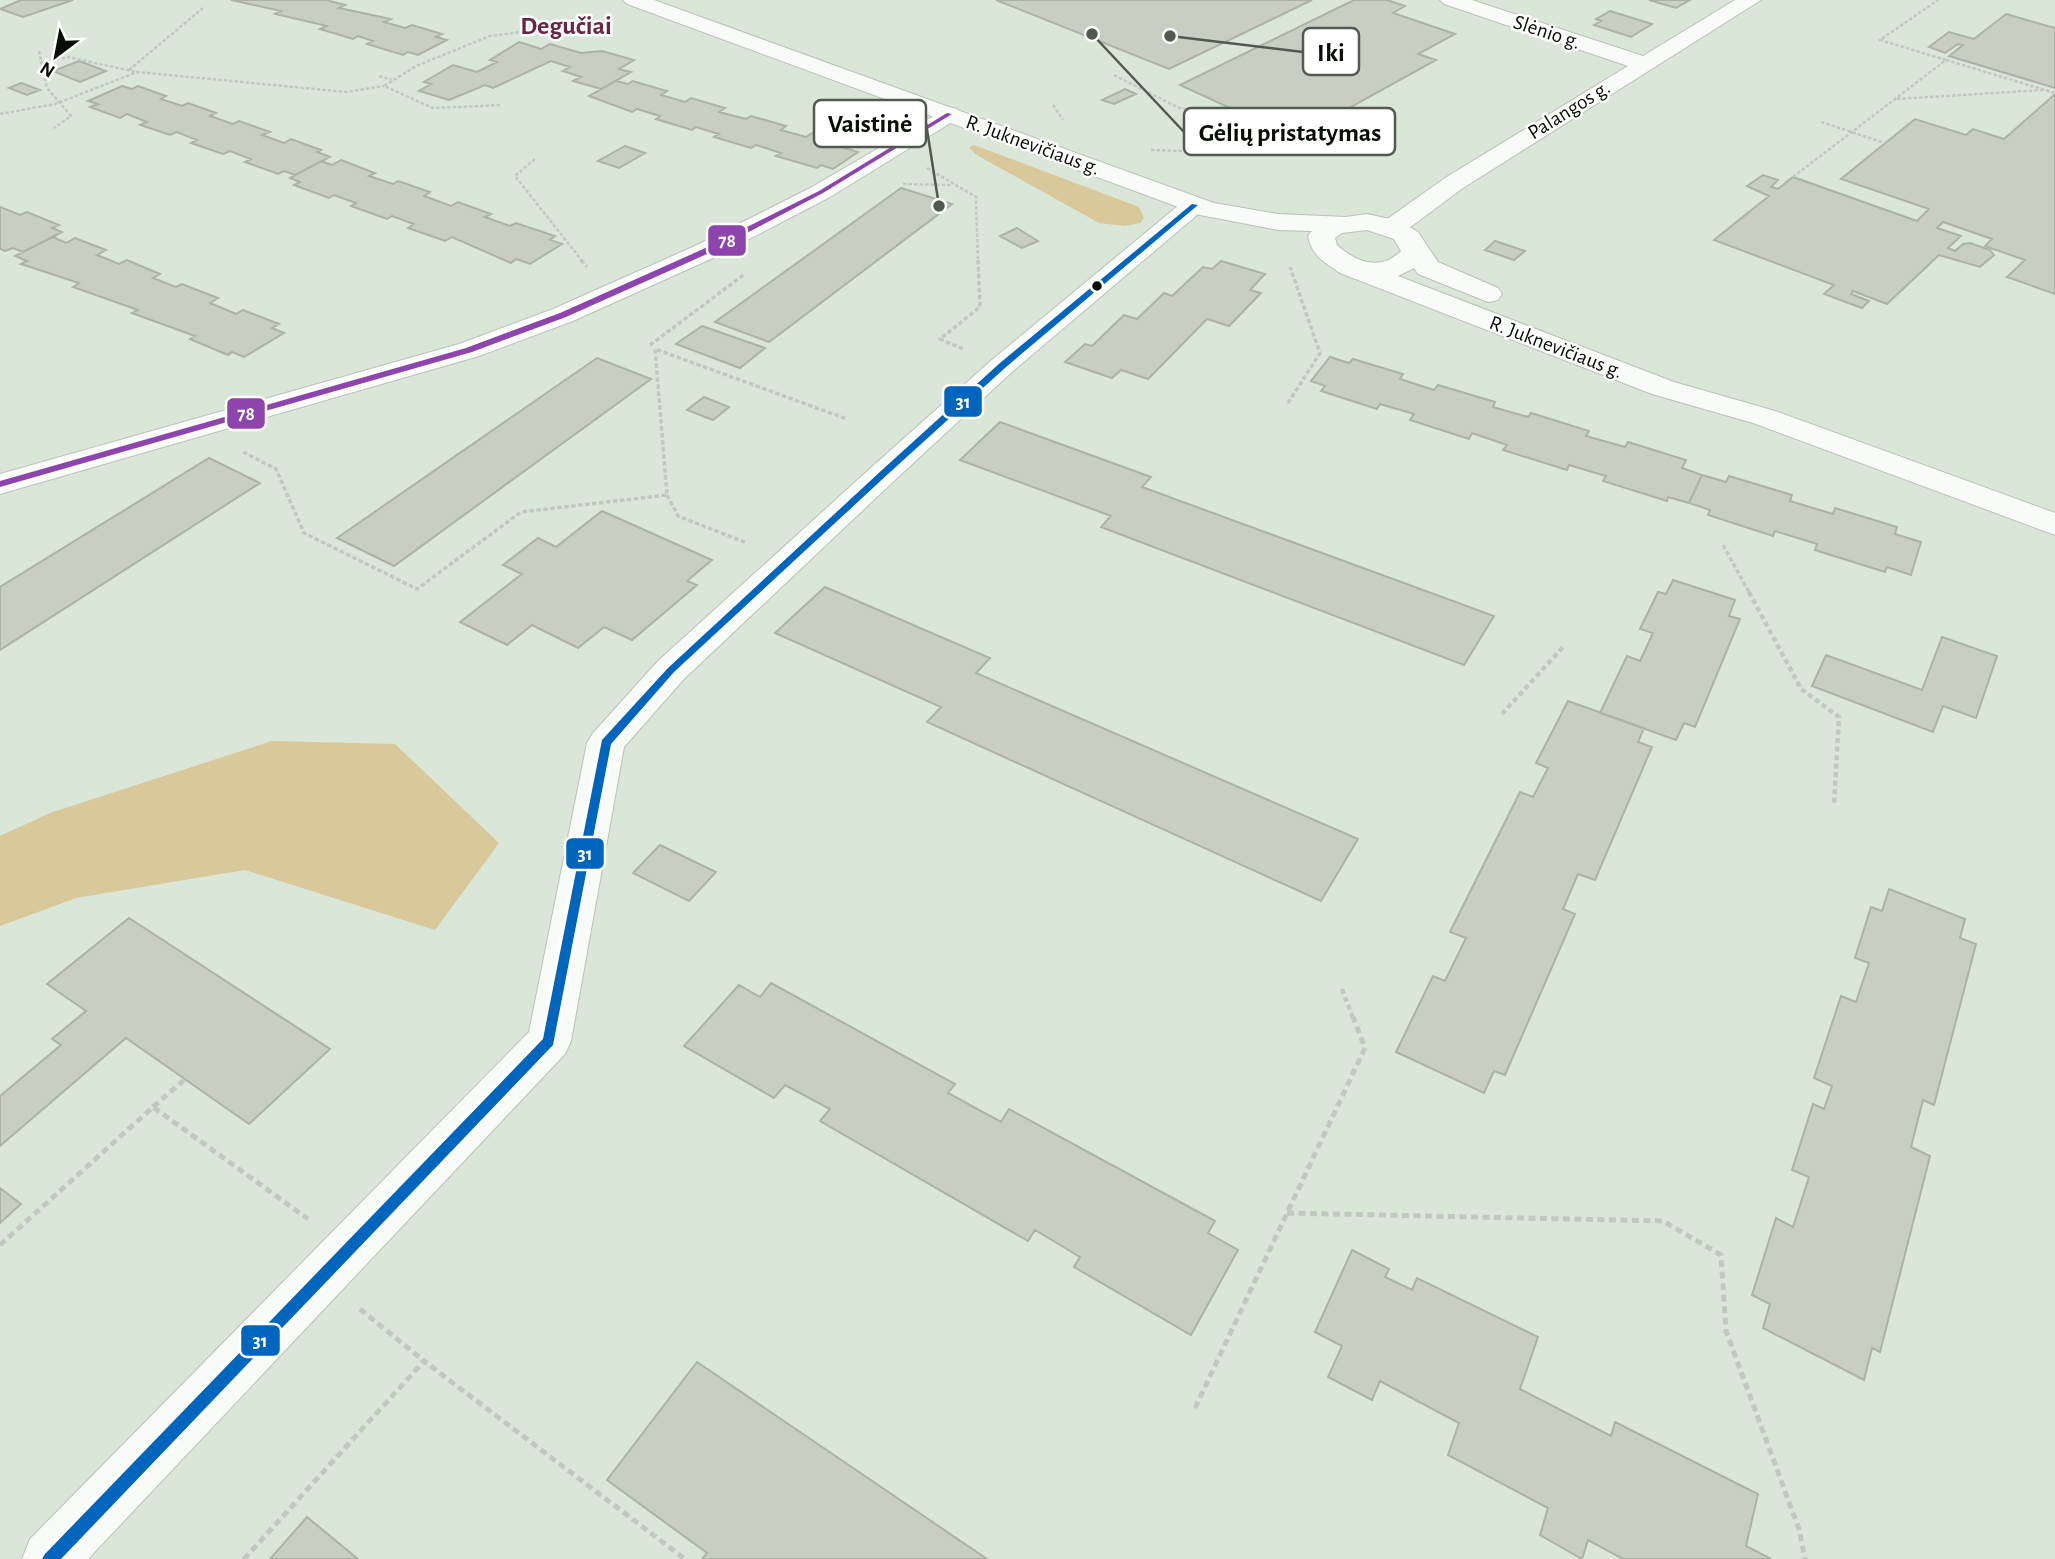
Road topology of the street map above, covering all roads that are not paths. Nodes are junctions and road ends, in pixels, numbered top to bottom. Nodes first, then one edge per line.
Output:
1 (634, 0) edge
2 (1451, 0) edge
3 (1750, 0) edge
4 (1644, 64) junction
5 (949, 114) junction
6 (1202, 208) junction
7 (1342, 224) junction
8 (1392, 228) junction
9 (1415, 252) junction
10 (1344, 265) junction
11 (1764, 417) junction
12 (0, 484) edge
13 (2055, 524) edge
14 (50, 1559) edge

1 - 5 street, R. Juknevičiaus g.
2 - 4 street, Slėnio g.
3 - 4 street, Palangos g.
4 - 8 street, Palangos g.
5 - 6 street, R. Juknevičiaus g.
5 - 12 street
6 - 7 street, R. Juknevičiaus g.
6 - 10 street, R. Juknevičiaus g.
6 - 14 street
7 - 8 street, R. Juknevičiaus g.
7 - 10 street
8 - 9 street, R. Juknevičiaus g.
9 - 10 street
9 - 11 street, R. Juknevičiaus g.
10 - 11 street, R. Juknevičiaus g.
11 - 13 street, R. Juknevičiaus g.

